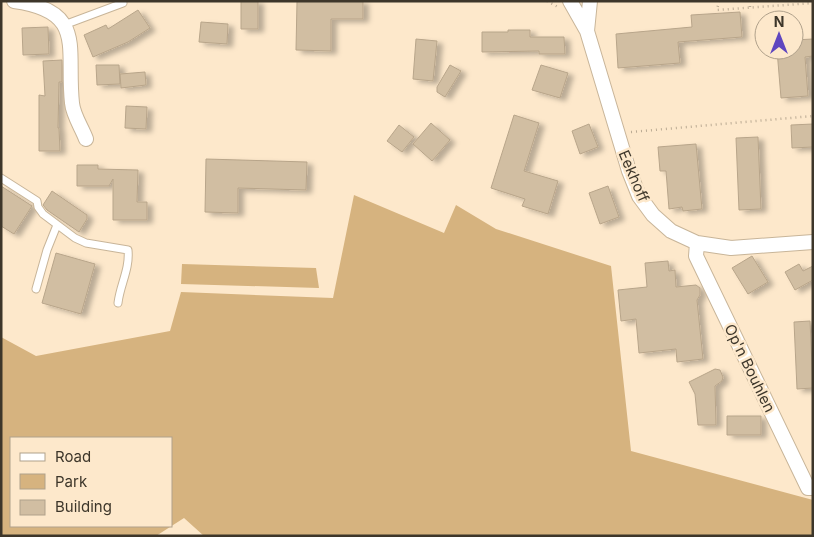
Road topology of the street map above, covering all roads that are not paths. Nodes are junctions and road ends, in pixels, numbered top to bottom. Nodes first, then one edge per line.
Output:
1 (14, 1) edge
2 (570, 1) edge
3 (590, 1) edge
4 (123, 3) dead end
5 (64, 25) junction
6 (587, 31) junction
7 (86, 139) dead end
8 (1, 178) edge
9 (57, 225) junction
10 (813, 242) edge
11 (697, 243) junction
12 (36, 289) dead end
13 (118, 303) dead end
14 (813, 488) edge

1 - 5 street
2 - 6 street, Eekhoff
3 - 6 street, Eekhoff
4 - 5 lane
5 - 7 street
6 - 11 street, Eekhoff
8 - 9 lane
9 - 12 lane
9 - 13 lane
10 - 11 street, Eekhoff
11 - 14 street, Op'n Bouhlen

